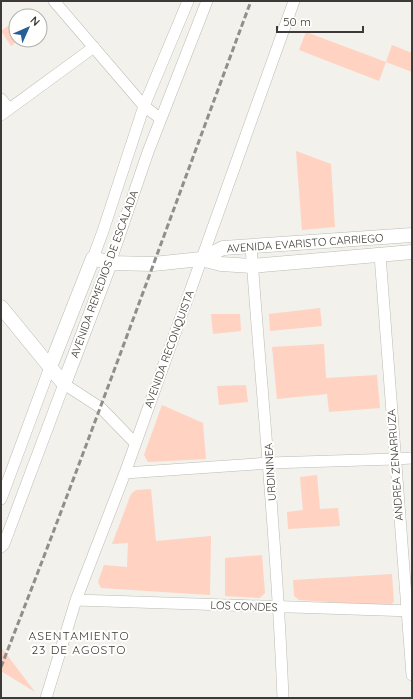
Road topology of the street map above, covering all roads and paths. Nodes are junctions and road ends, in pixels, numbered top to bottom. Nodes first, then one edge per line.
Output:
1 (54, 1) edge
2 (188, 1) edge
3 (207, 1) edge
4 (294, 1) edge
5 (94, 47) junction
6 (1, 99) edge
7 (144, 106) junction
8 (5, 112) edge
9 (161, 119) junction
10 (412, 235) edge
11 (251, 246) junction
12 (412, 252) edge
13 (380, 255) junction
14 (93, 258) junction
15 (201, 259) junction
16 (110, 263) junction
17 (252, 266) junction
18 (1, 307) edge
19 (50, 367) junction
20 (64, 384) junction
21 (136, 443) junction
22 (412, 458) edge
23 (395, 459) junction
24 (269, 463) junction
25 (125, 473) junction
26 (1, 499) edge
27 (1, 548) edge
28 (76, 600) junction
29 (279, 607) junction
30 (410, 611) edge
31 (412, 675) edge
32 (46, 698) edge
33 (283, 698) edge

1 - 5 street
2 - 7 street, AVENIDA REMEDIOS DE ESCALADA
3 - 9 street, AVENIDA REMEDIOS DE ESCALADA
4 - 15 street, AVENIDA RECONQUISTA
5 - 7 street
5 - 8 street
6 - 8 street
7 - 9 street
7 - 14 street, AVENIDA REMEDIOS DE ESCALADA
9 - 16 street, AVENIDA REMEDIOS DE ESCALADA
10 - 11 street, AVENIDA EVARISTO CARRIEGO
11 - 15 street, AVENIDA EVARISTO CARRIEGO
11 - 17 street, URDININEA
12 - 13 street, AVENIDA EVARISTO CARRIEGO
13 - 17 street, AVENIDA EVARISTO CARRIEGO
13 - 23 street, ANDREA ZENARRUZA
14 - 16 street, AVENIDA EVARISTO CARRIEGO
14 - 19 street, AVENIDA REMEDIOS DE ESCALADA
15 - 16 street, AVENIDA EVARISTO CARRIEGO
15 - 17 street, AVENIDA EVARISTO CARRIEGO
15 - 21 street, AVENIDA RECONQUISTA
16 - 20 street, AVENIDA REMEDIOS DE ESCALADA
17 - 24 street, URDININEA
18 - 19 street
19 - 20 street
19 - 26 street, AVENIDA REMEDIOS DE ESCALADA
20 - 21 street
20 - 27 street, AVENIDA REMEDIOS DE ESCALADA
21 - 25 street, AVENIDA RECONQUISTA
22 - 23 street
23 - 24 street
23 - 30 street, ANDREA ZENARRUZA
24 - 25 street
24 - 29 street, URDININEA
25 - 28 street, AVENIDA RECONQUISTA
28 - 29 street, LOS CONDES
28 - 32 street, AVENIDA RECONQUISTA
29 - 30 street, LOS CONDES
29 - 33 street, URDININEA
30 - 31 street, ANDREA ZENARRUZA

